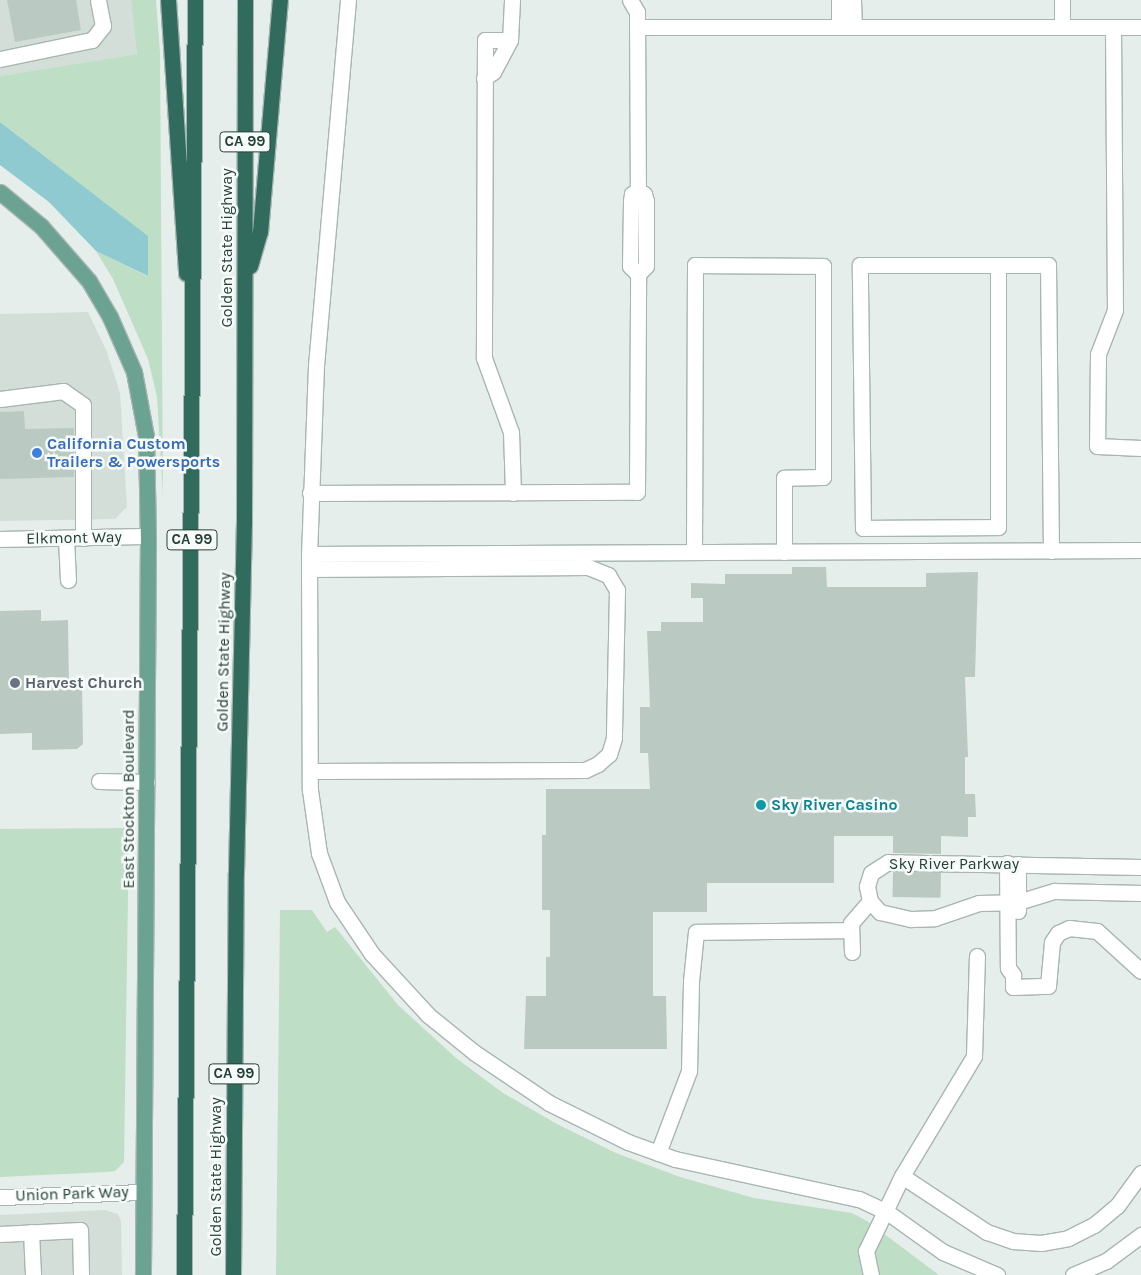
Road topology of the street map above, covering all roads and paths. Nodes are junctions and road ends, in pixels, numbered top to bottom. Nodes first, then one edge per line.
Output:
1 (98, 0) edge
2 (168, 0) edge
3 (195, 0) edge
4 (245, 0) edge
5 (280, 0) edge
6 (348, 0) edge
7 (512, 0) edge
8 (630, 0) edge
9 (839, 0) edge
10 (853, 0) edge
11 (1062, 0) edge
12 (638, 27) junction
13 (846, 27) junction
14 (1062, 27) junction
15 (1114, 27) junction
16 (1141, 27) edge
17 (510, 40) junction
18 (0, 57) edge
19 (484, 78) junction
20 (0, 192) edge
21 (998, 265) junction
22 (245, 284) junction
23 (194, 386) junction
24 (0, 399) edge
25 (1141, 448) edge
26 (310, 493) junction
27 (513, 493) junction
28 (148, 536) junction
29 (66, 538) junction
30 (82, 538) junction
31 (0, 539) edge
32 (1141, 550) edge
33 (1051, 551) junction
34 (694, 552) junction
35 (784, 552) junction
36 (309, 561) junction
37 (68, 580) dead end
38 (310, 771) junction
39 (99, 781) dead end
40 (147, 782) junction
41 (1013, 864) junction
42 (1141, 867) edge
43 (1141, 893) edge
44 (870, 901) junction
45 (1013, 902) junction
46 (850, 930) junction
47 (852, 952) dead end
48 (977, 956) dead end
49 (1141, 971) edge
50 (658, 1153) junction
51 (1141, 1173) edge
52 (902, 1176) junction
53 (143, 1192) junction
54 (0, 1197) edge
55 (887, 1212) junction
56 (31, 1232) junction
57 (0, 1234) edge
58 (1141, 1235) edge
59 (33, 1275) edge
60 (81, 1275) edge
61 (143, 1275) edge
62 (184, 1275) edge
63 (233, 1275) edge
64 (871, 1275) edge
65 (997, 1275) edge
66 (1073, 1275) edge

1 - 18 street
2 - 23 highway
3 - 23 highway, Golden State Highway / CA 99
4 - 22 highway, Golden State Highway / CA 99
5 - 22 highway
6 - 26 street
7 - 17 street
8 - 12 street
9 - 13 street
10 - 13 street
11 - 14 street
12 - 13 street
12 - 27 street
13 - 14 street
14 - 15 street
15 - 16 street
15 - 25 street
17 - 19 street
17 - 19 street
19 - 27 street
20 - 28 main road, East Stockton Boulevard
21 - 21 street
21 - 33 street
22 - 63 highway, Golden State Highway / CA 99
23 - 62 highway, Golden State Highway / CA 99
24 - 30 street
26 - 27 street
26 - 36 street
28 - 30 street, Elkmont Way
28 - 40 main road, East Stockton Boulevard
29 - 30 street, Elkmont Way
29 - 31 street, Elkmont Way
29 - 37 street
32 - 33 street
33 - 35 street
34 - 35 street
34 - 35 street
34 - 36 street
36 - 38 street
36 - 38 street
38 - 50 street
39 - 40 street
40 - 53 main road, East Stockton Boulevard
41 - 42 street, Sky River Parkway
41 - 44 street, Sky River Parkway
41 - 45 street
43 - 45 street
44 - 45 street
44 - 46 street
45 - 49 street
46 - 47 street
46 - 50 street
48 - 52 street
50 - 55 street
51 - 52 street
52 - 55 street
53 - 54 street, Union Park Way
53 - 61 main road, East Stockton Boulevard
55 - 64 street
55 - 65 street
56 - 57 street
56 - 59 street
56 - 60 street
58 - 66 street

